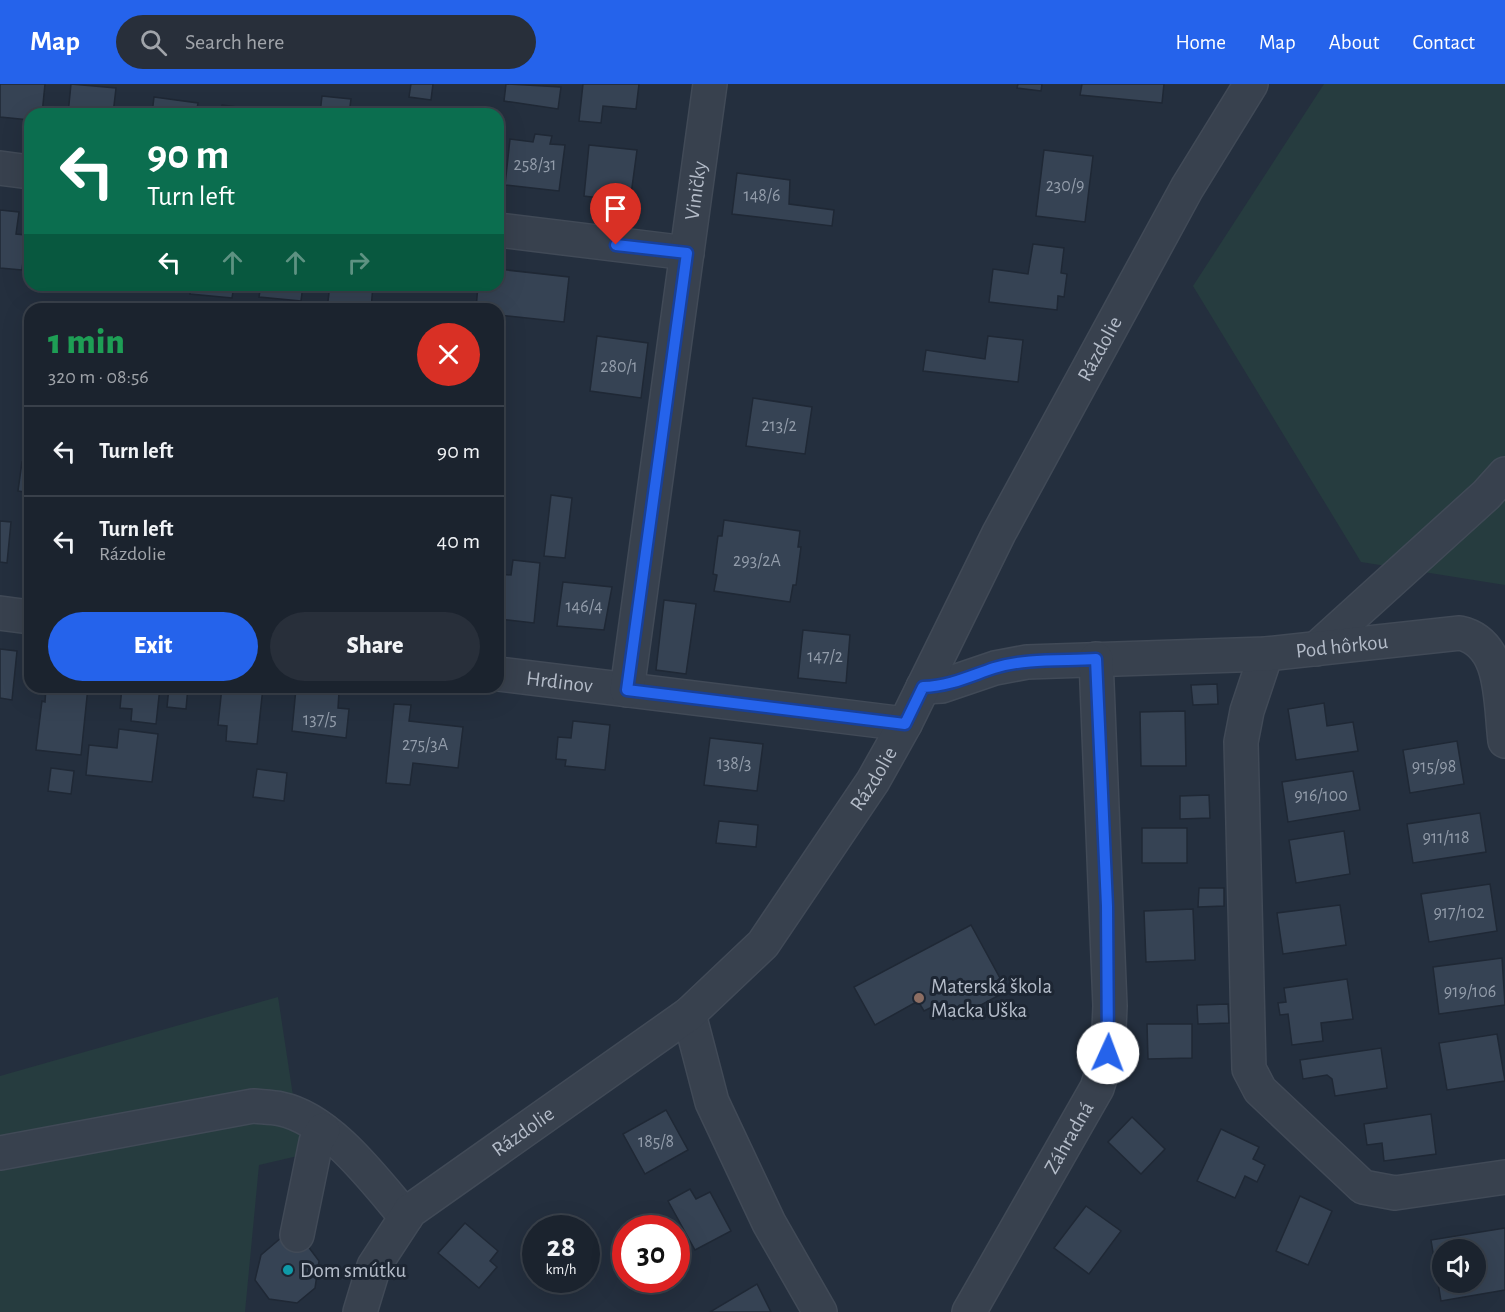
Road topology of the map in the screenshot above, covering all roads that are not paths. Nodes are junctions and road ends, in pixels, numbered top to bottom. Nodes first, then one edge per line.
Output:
1 (710, 84) edge
2 (1251, 84) edge
3 (0, 168) edge
4 (24, 171) edge
5 (504, 231) edge
6 (687, 253) junction
7 (1505, 474) edge
8 (0, 613) edge
9 (24, 616) edge
10 (1316, 649) junction
11 (1266, 654) junction
12 (1096, 659) junction
13 (504, 675) edge
14 (923, 687) junction
15 (627, 690) junction
16 (905, 724) junction
17 (1505, 741) edge
18 (689, 1014) junction
19 (323, 1130) junction
20 (0, 1153) edge
21 (1505, 1177) edge
22 (406, 1217) junction
23 (297, 1235) dead end
24 (360, 1312) edge
25 (820, 1312) edge
26 (969, 1312) edge

1 - 6 street, Viničky
2 - 14 street, Rázdolie
3 - 4 street
5 - 6 street
6 - 15 street, Viničky
7 - 10 street
8 - 9 street
10 - 11 street, Pod hôrkou
10 - 17 street, Pod hôrkou
11 - 12 street, Pod hôrkou
11 - 21 street
12 - 14 street, Pod hôrkou
12 - 26 street, Záhradná
13 - 15 street, Hrdinov
14 - 16 street, Rázdolie
15 - 16 street, Hrdinov
16 - 18 street, Rázdolie
18 - 22 street, Rázdolie
18 - 25 street
19 - 20 street
19 - 22 street
19 - 23 street
22 - 24 street, Rázdolie

